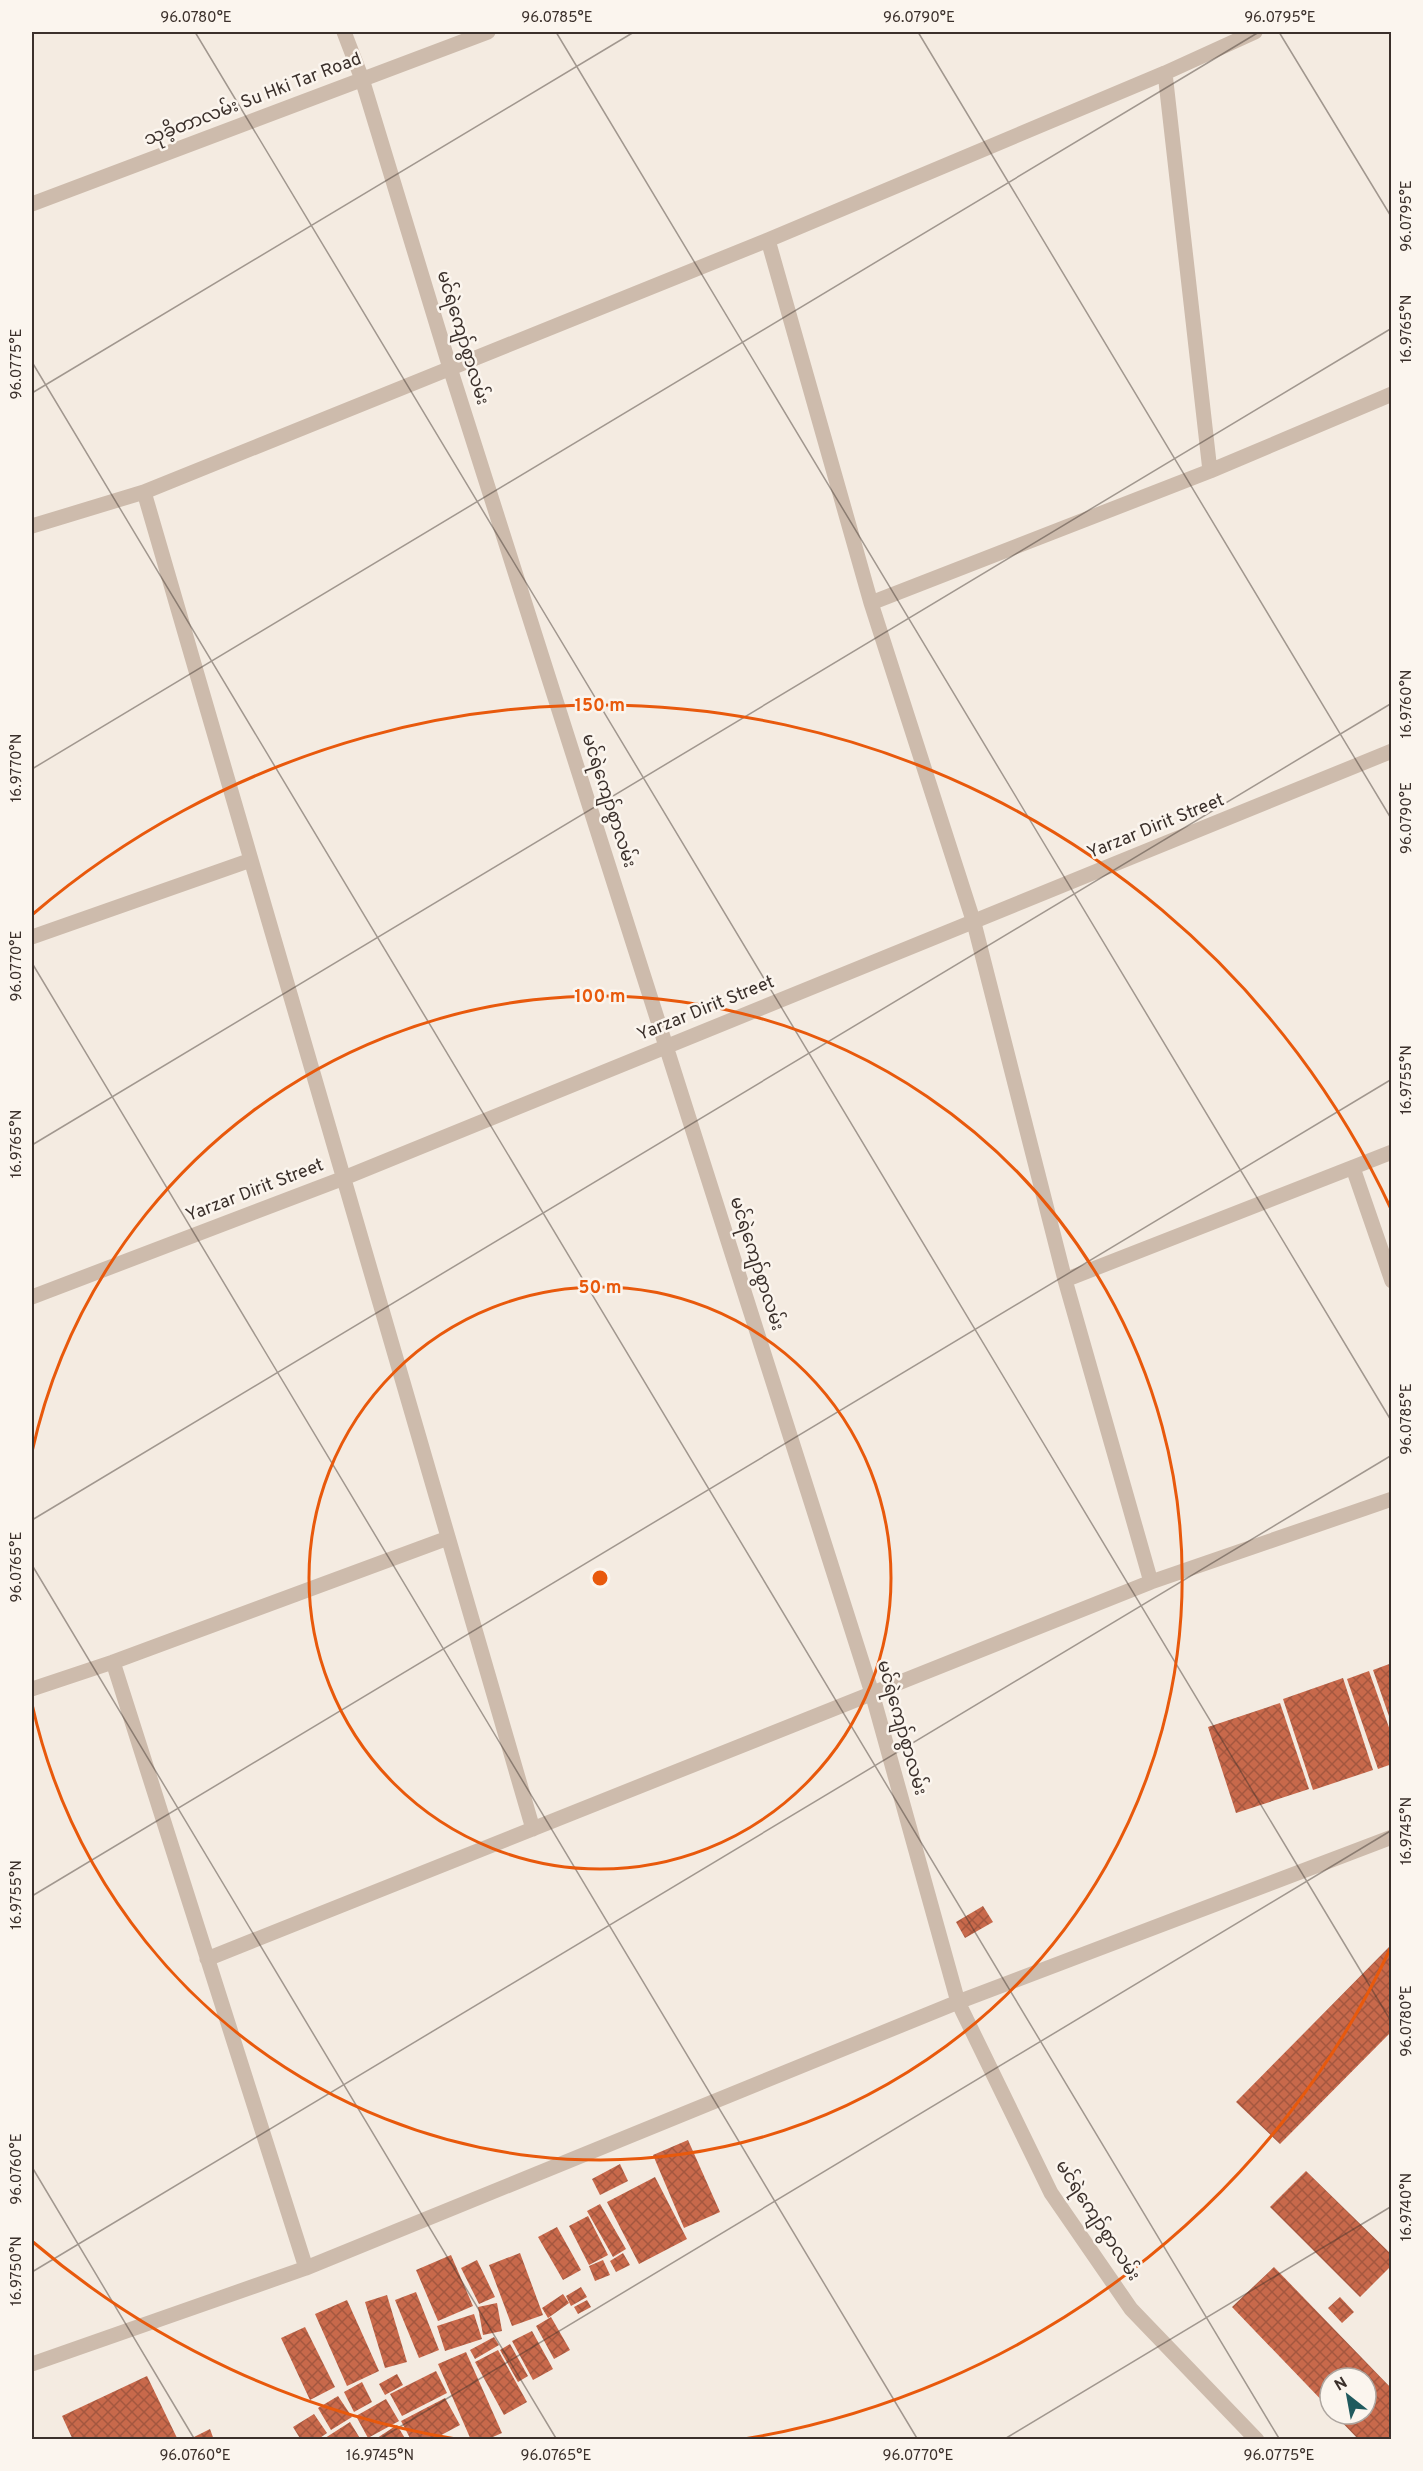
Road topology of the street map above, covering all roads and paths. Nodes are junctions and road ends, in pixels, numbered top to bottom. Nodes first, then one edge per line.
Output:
1 (344, 32) edge
2 (489, 32) edge
3 (1255, 32) edge
4 (1165, 73) junction
5 (362, 80) junction
6 (32, 204) edge
7 (768, 240) junction
8 (450, 368) junction
9 (1392, 394) edge
10 (1210, 471) junction
11 (144, 492) junction
12 (32, 526) edge
13 (872, 603) junction
14 (1392, 751) edge
15 (251, 860) junction
16 (974, 923) junction
17 (32, 937) edge
18 (666, 1046) junction
19 (1392, 1152) edge
20 (1353, 1168) junction
21 (344, 1178) junction
22 (1065, 1280) junction
23 (1392, 1281) edge
24 (32, 1297) edge
25 (1392, 1499) edge
26 (448, 1538) junction
27 (1151, 1582) junction
28 (113, 1662) junction
29 (32, 1689) edge
30 (872, 1693) junction
31 (533, 1829) junction
32 (1392, 1837) edge
33 (207, 1959) junction
34 (958, 2002) junction
35 (306, 2268) junction
36 (32, 2364) edge
37 (1257, 2439) edge

1 - 5 street, မင်ရဲကျော်စွာလမ်း
2 - 5 street, သုခိ့တာလမ်း Su Hki Tar Road
3 - 4 street
4 - 7 street
4 - 10 street
5 - 6 street, သုခိ့တာလမ်း Su Hki Tar Road
5 - 8 street, မင်ရဲကျော်စွာလမ်း
7 - 8 street
7 - 13 street
8 - 11 street
8 - 18 street, မင်ရဲကျော်စွာလမ်း
9 - 10 street
10 - 13 street
11 - 12 street
11 - 15 street
13 - 16 street
14 - 16 street, Yarzar Dirit Street
15 - 17 street
15 - 21 street
16 - 18 street, Yarzar Dirit Street
16 - 22 street
18 - 21 street, Yarzar Dirit Street
18 - 30 street, မင်ရဲကျော်စွာလမ်း
19 - 20 street
20 - 22 street
20 - 23 street
21 - 24 street, Yarzar Dirit Street
21 - 26 street
22 - 27 street
25 - 27 street
26 - 28 street
26 - 31 street
27 - 30 street
28 - 29 street
28 - 33 street
30 - 31 street
30 - 34 street, မင်ရဲကျော်စွာလမ်း
31 - 33 street
32 - 34 street
33 - 35 street
34 - 35 street
34 - 37 street, မင်ရဲကျော်စွာလမ်း
35 - 36 street

